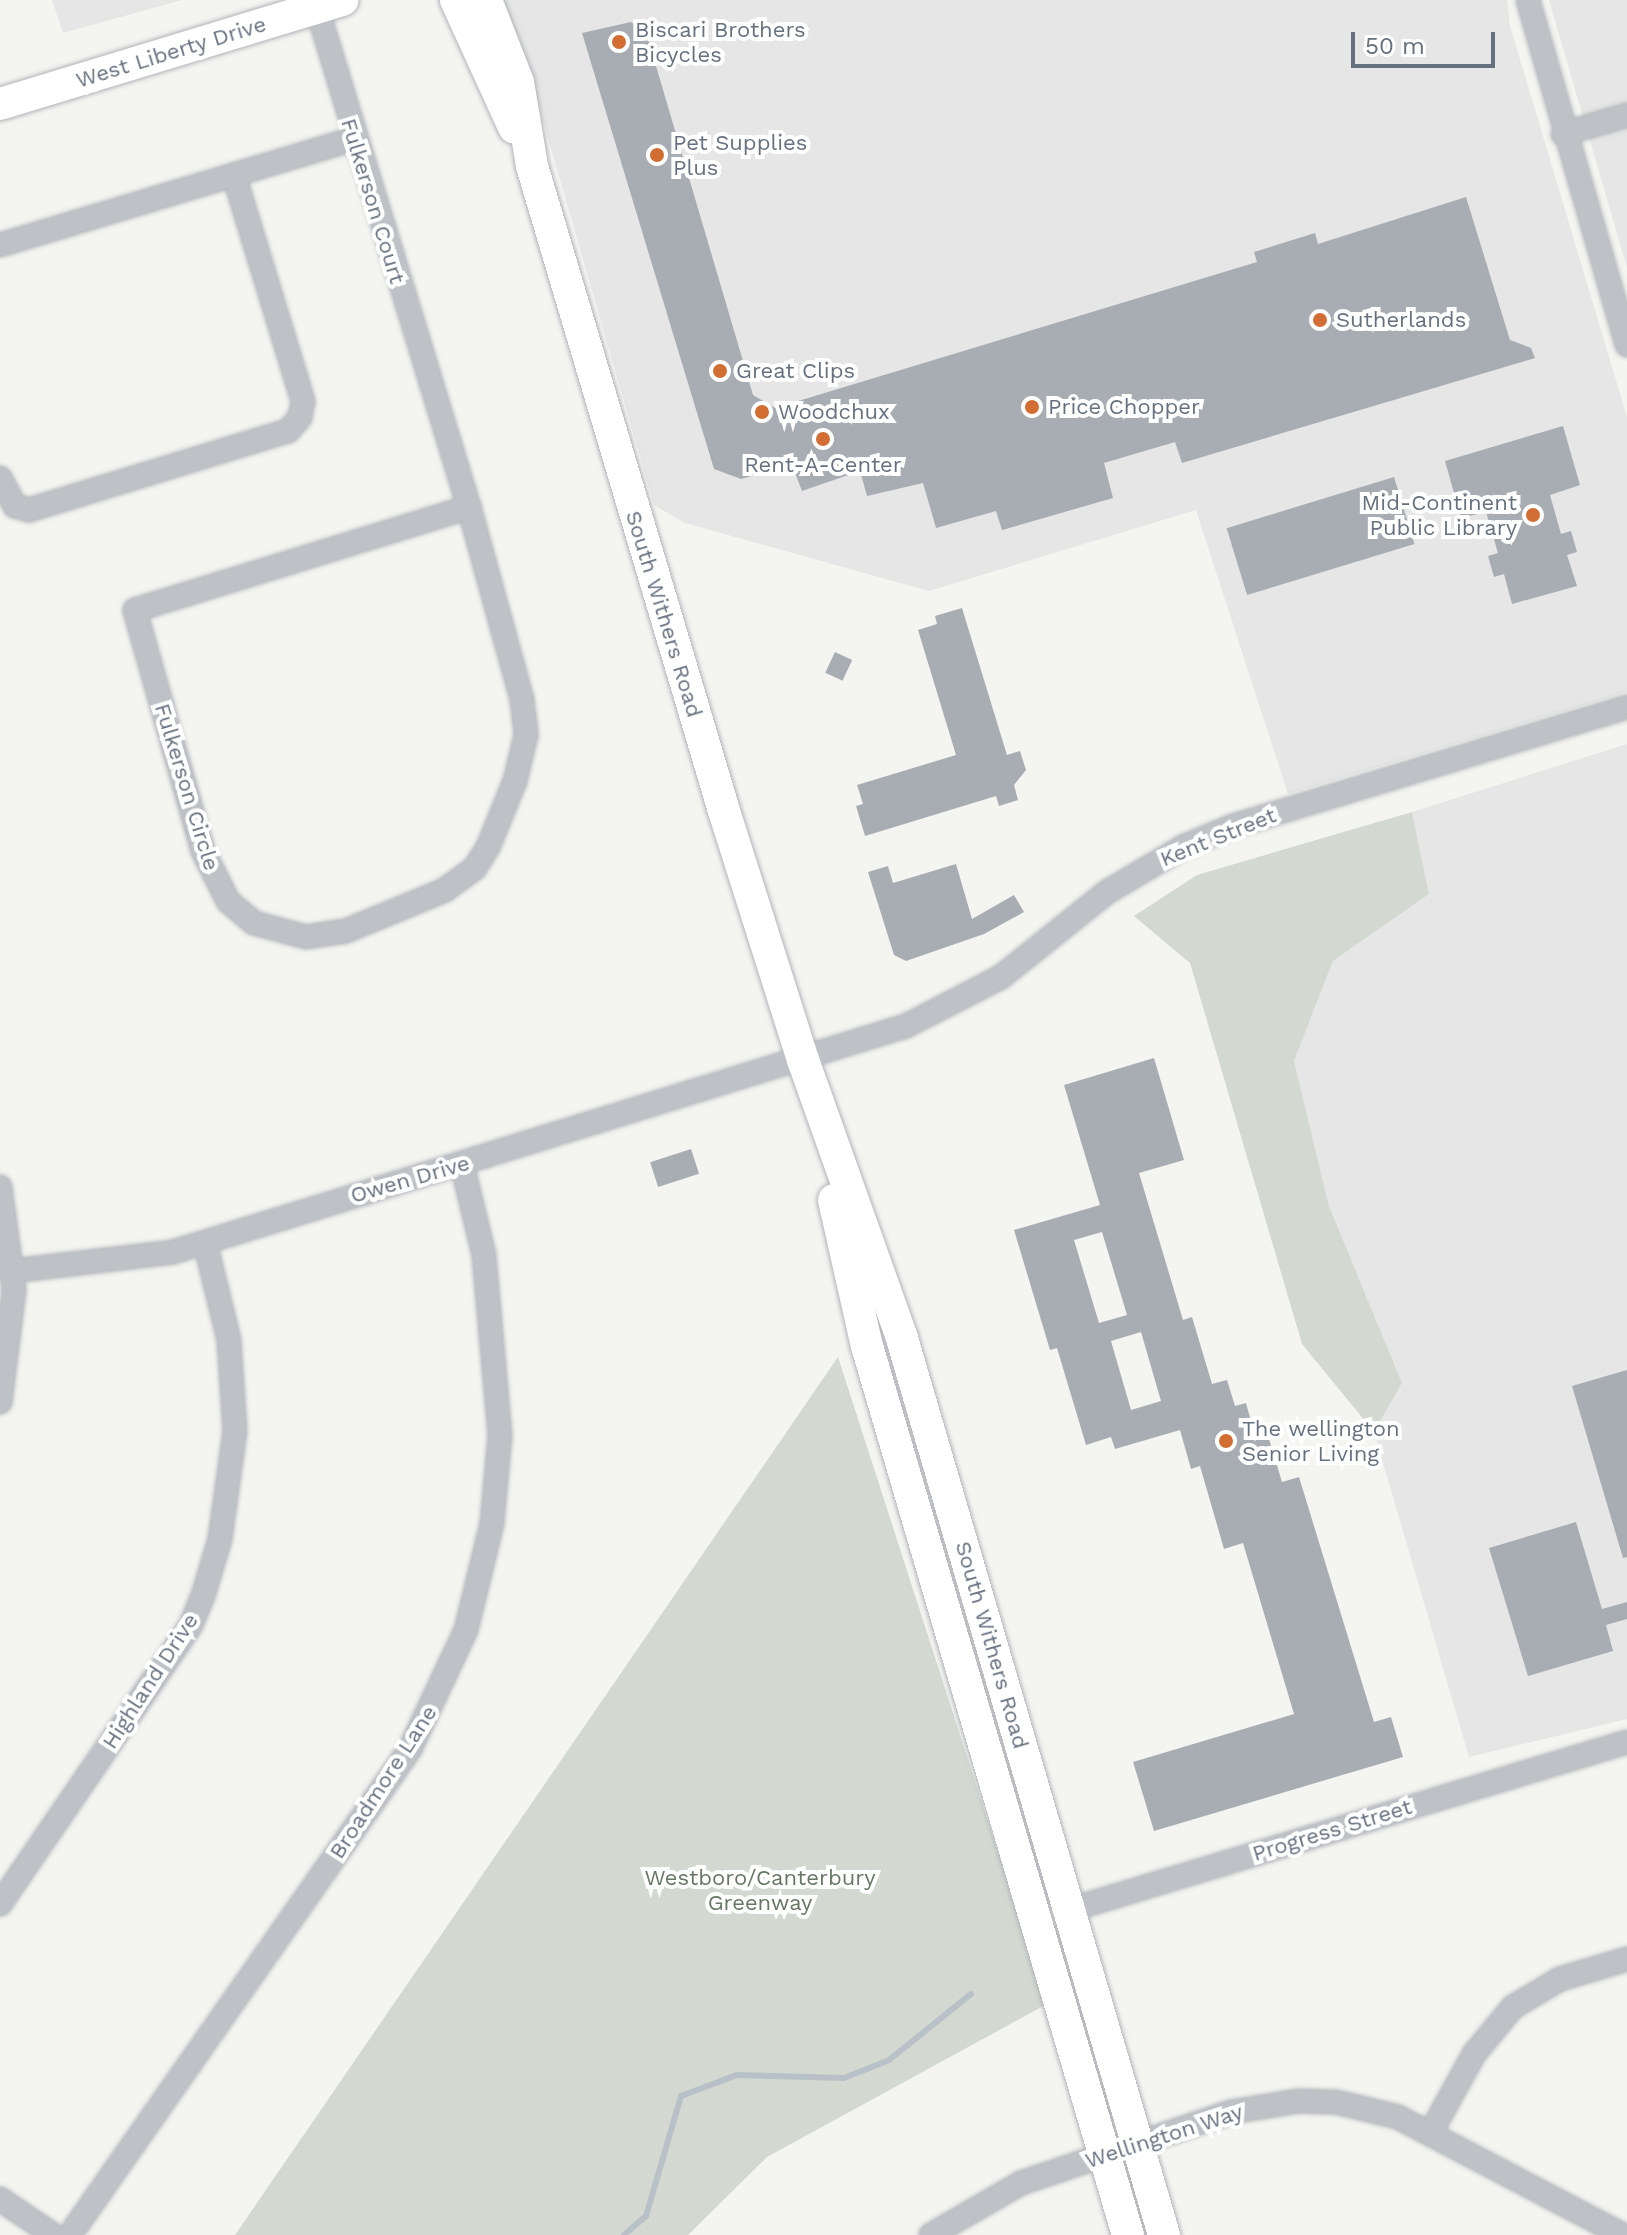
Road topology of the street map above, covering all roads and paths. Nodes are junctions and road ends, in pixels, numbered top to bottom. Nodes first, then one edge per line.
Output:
1 (456, 0) edge
2 (486, 0) edge
3 (1528, 0) edge
4 (330, 4) edge
5 (0, 104) edge
6 (1627, 115) edge
7 (1563, 134) junction
8 (354, 139) junction
9 (532, 166) junction
10 (234, 175) junction
11 (0, 245) edge
12 (1627, 345) edge
13 (433, 393) joint
14 (0, 478) edge
15 (469, 507) junction
16 (1627, 707) edge
17 (803, 1060) junction
18 (462, 1164) junction
19 (0, 1187) edge
20 (205, 1242) junction
21 (12, 1271) junction
22 (0, 1402) edge
23 (1627, 1742) edge
24 (0, 1904) edge
25 (1070, 1910) junction
26 (1036, 1920) junction
27 (1627, 1959) edge
28 (1431, 2132) junction
29 (1138, 2146) junction
30 (1105, 2156) junction
31 (0, 2199) edge
32 (53, 2235) edge
33 (70, 2235) edge
34 (931, 2235) edge
35 (1128, 2235) edge
36 (1164, 2235) edge
37 (1623, 2235) edge

1 - 9 main road, South Withers Road
2 - 9 main road, South Withers Road
3 - 7 street
4 - 5 main road, West Liberty Drive
4 - 8 street, Fulkerson Court
6 - 7 street
7 - 12 street
8 - 10 street
8 - 13 street, Fulkerson Court
9 - 17 main road, South Withers Road
10 - 11 street
10 - 14 street
13 - 15 street, Fulkerson Circle
15 - 15 street, Fulkerson Circle
16 - 17 street, Kent Street
17 - 18 street, Owen Drive
17 - 25 main road, South Withers Road
17 - 26 main road, South Withers Road
18 - 20 street, Owen Drive
18 - 33 street, Broadmore Lane
19 - 21 street
20 - 21 street, Owen Drive
20 - 24 street, Highland Drive
21 - 22 street
23 - 25 street, Progress Street
25 - 26 street, Progress Street
25 - 29 main road, South Withers Road
26 - 30 main road, South Withers Road
27 - 28 street
28 - 29 street, Wellington Way
28 - 37 street, Wellington Way
29 - 30 street, Wellington Way
29 - 36 main road, South Withers Road
30 - 34 street, Wellington Way
30 - 35 main road, South Withers Road
31 - 32 street

